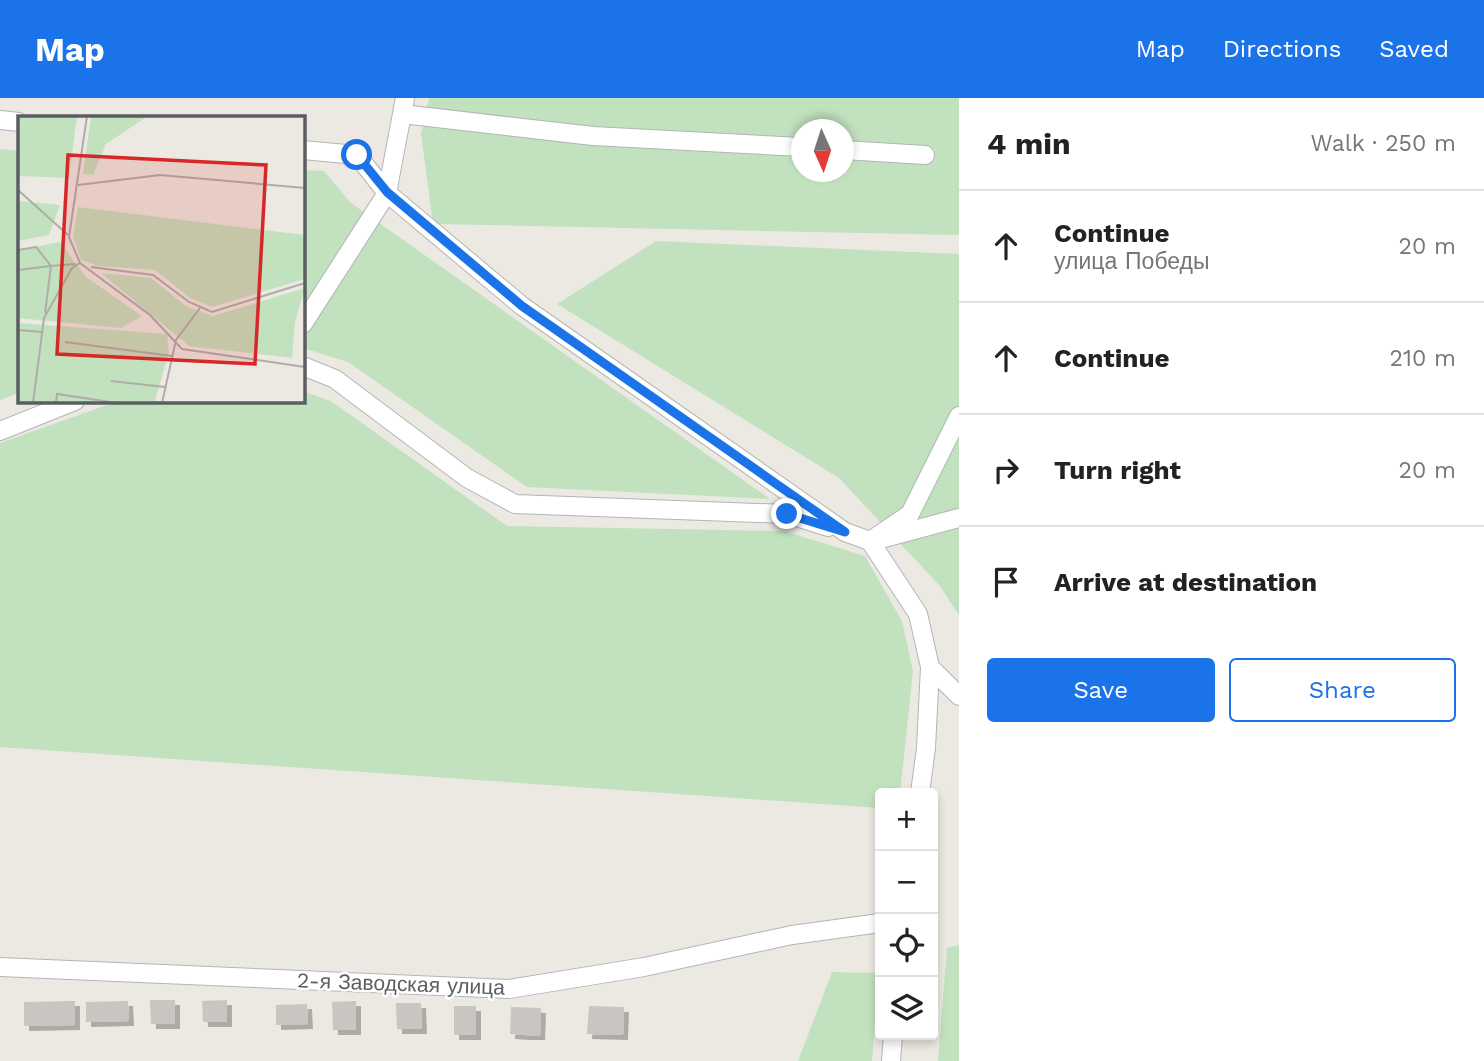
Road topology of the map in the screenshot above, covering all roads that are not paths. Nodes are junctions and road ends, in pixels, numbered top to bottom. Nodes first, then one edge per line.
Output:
1 (404, 106) edge
2 (0, 120) edge
3 (18, 122) edge
4 (791, 146) edge
5 (304, 150) edge
6 (854, 151) edge
7 (925, 155) dead end
8 (387, 192) junction
9 (304, 322) edge
10 (304, 366) edge
11 (72, 402) edge
12 (959, 416) edge
13 (0, 431) edge
14 (959, 518) edge
15 (845, 532) junction
16 (870, 541) junction
17 (930, 667) junction
18 (959, 696) edge
19 (920, 788) edge
20 (875, 924) edge
21 (0, 967) edge
22 (893, 1040) edge
23 (891, 1061) edge

1 - 4 street
1 - 8 street
2 - 3 street
5 - 8 street
6 - 7 street
8 - 9 street
8 - 15 street
10 - 15 street
11 - 13 street
12 - 16 street
14 - 16 street
15 - 16 street
16 - 17 street
17 - 18 street
17 - 19 street
20 - 21 street, 2-я Заводская улица
22 - 23 street

